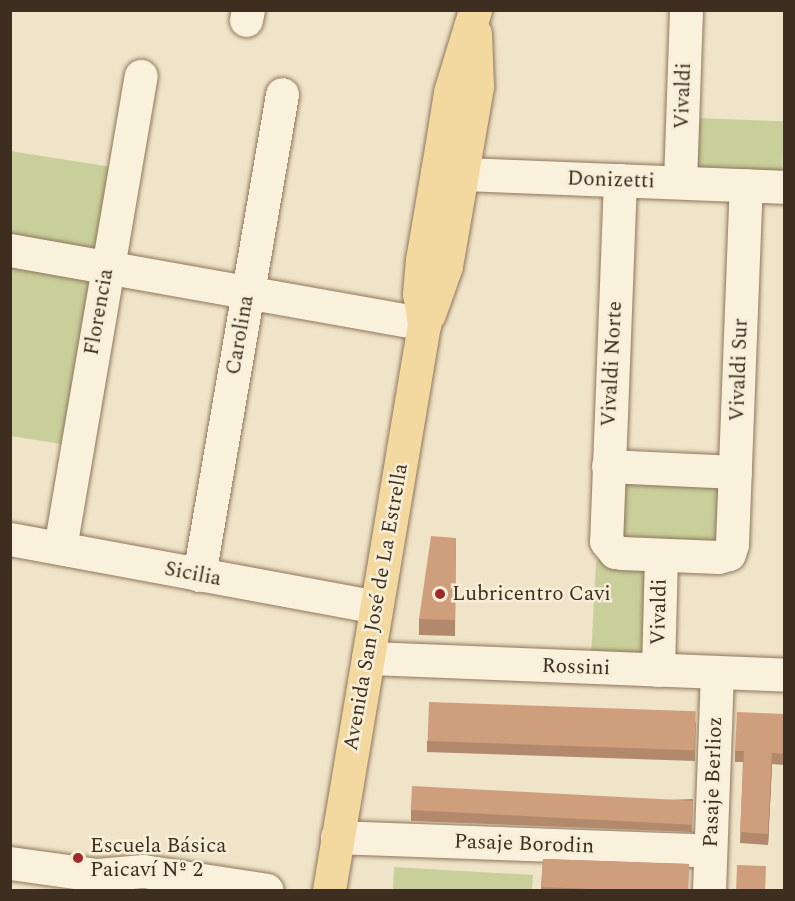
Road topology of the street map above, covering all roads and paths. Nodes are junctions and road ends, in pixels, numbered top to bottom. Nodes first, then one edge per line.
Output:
1 (686, 10) edge
2 (474, 16) edge
3 (141, 76) dead end
4 (282, 94) dead end
5 (449, 173) junction
6 (620, 180) junction
7 (680, 182) junction
8 (746, 185) junction
9 (784, 187) edge
10 (10, 250) edge
11 (106, 267) junction
12 (248, 292) junction
13 (424, 324) junction
14 (608, 466) junction
15 (735, 472) junction
16 (10, 539) edge
17 (609, 547) joint
18 (60, 548) junction
19 (729, 554) joint
20 (661, 555) junction
21 (199, 575) junction
22 (376, 607) junction
23 (368, 658) junction
24 (658, 670) junction
25 (717, 673) junction
26 (784, 675) edge
27 (338, 837) junction
28 (710, 851) junction
29 (10, 863) edge
30 (267, 891) edge
31 (328, 891) edge
32 (709, 891) edge

1 - 7 street, Vivaldi
2 - 5 main road, Avenida San José de La Estrella
3 - 11 street, Florencia
4 - 12 street, Carolina
5 - 6 street, Donizetti
5 - 13 main road, Avenida San José de La Estrella
6 - 7 street, Donizetti
6 - 14 street, Vivaldi Norte
7 - 8 street, Donizetti
8 - 9 street, Donizetti
8 - 15 street, Vivaldi Sur
10 - 11 street
11 - 12 street
11 - 18 street, Florencia
12 - 13 street
12 - 21 street, Carolina
13 - 22 main road, Avenida San José de La Estrella
14 - 15 street
14 - 17 street, Vivaldi Norte
15 - 19 street, Vivaldi Sur
16 - 18 street, Sicilia
17 - 20 street, Vivaldi
18 - 21 street, Sicilia
19 - 20 street, Vivaldi
20 - 24 street, Vivaldi
21 - 22 street, Sicilia
22 - 23 main road, Avenida San José de La Estrella
23 - 24 street, Rossini
23 - 27 main road, Avenida San José de La Estrella
24 - 25 street, Rossini
25 - 26 street, Rossini
25 - 28 street, Pasaje Berlioz
27 - 28 street, Pasaje Borodin
27 - 31 main road, Avenida San José de La Estrella
28 - 32 street, Pasaje Berlioz
29 - 30 street

